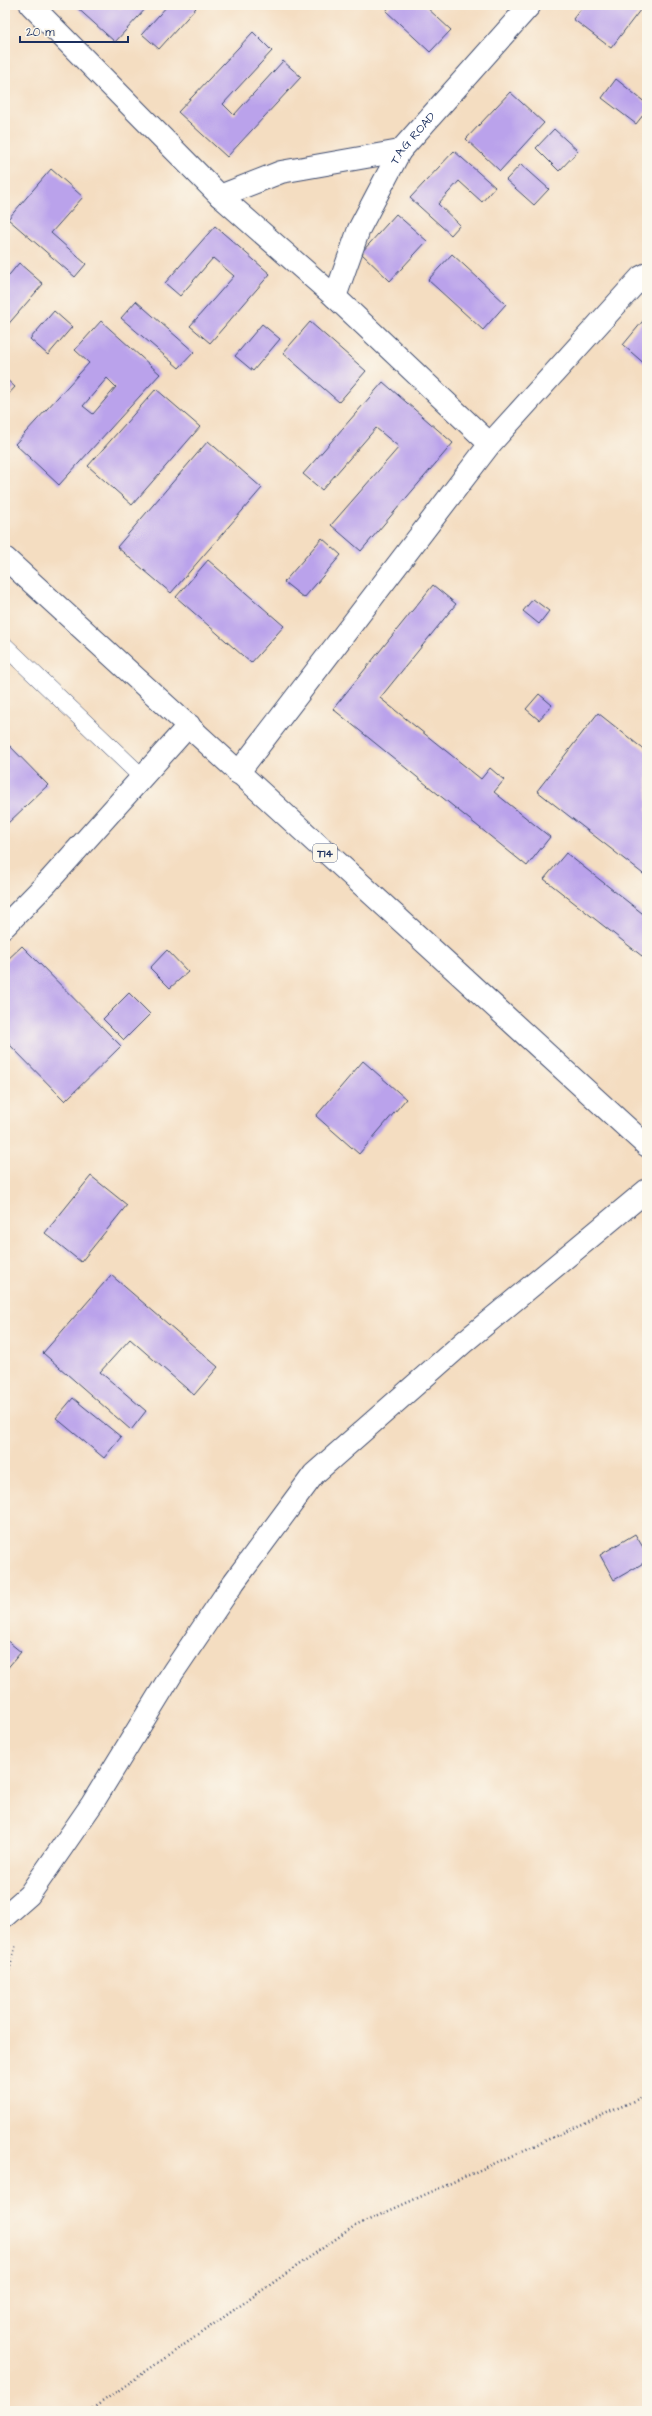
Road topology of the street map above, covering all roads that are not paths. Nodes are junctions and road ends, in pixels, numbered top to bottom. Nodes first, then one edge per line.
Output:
1 (31, 5) edge
2 (517, 9) edge
3 (400, 151) junction
4 (220, 196) junction
5 (647, 274) edge
6 (335, 297) junction
7 (490, 444) junction
8 (5, 558) edge
9 (5, 646) edge
10 (189, 725) junction
11 (238, 773) junction
12 (142, 777) junction
13 (5, 926) edge
14 (647, 1146) edge
15 (647, 1190) edge
16 (5, 1916) edge

1 - 4 main road
2 - 3 main road, T.A.G ROAD
3 - 4 main road
3 - 6 main road, T.A.G ROAD
4 - 6 main road
5 - 7 main road
6 - 7 main road
7 - 11 main road
8 - 10 main road, T14
9 - 12 lane
10 - 11 main road, T14
10 - 12 main road
11 - 14 main road, T14
12 - 13 main road
15 - 16 main road

